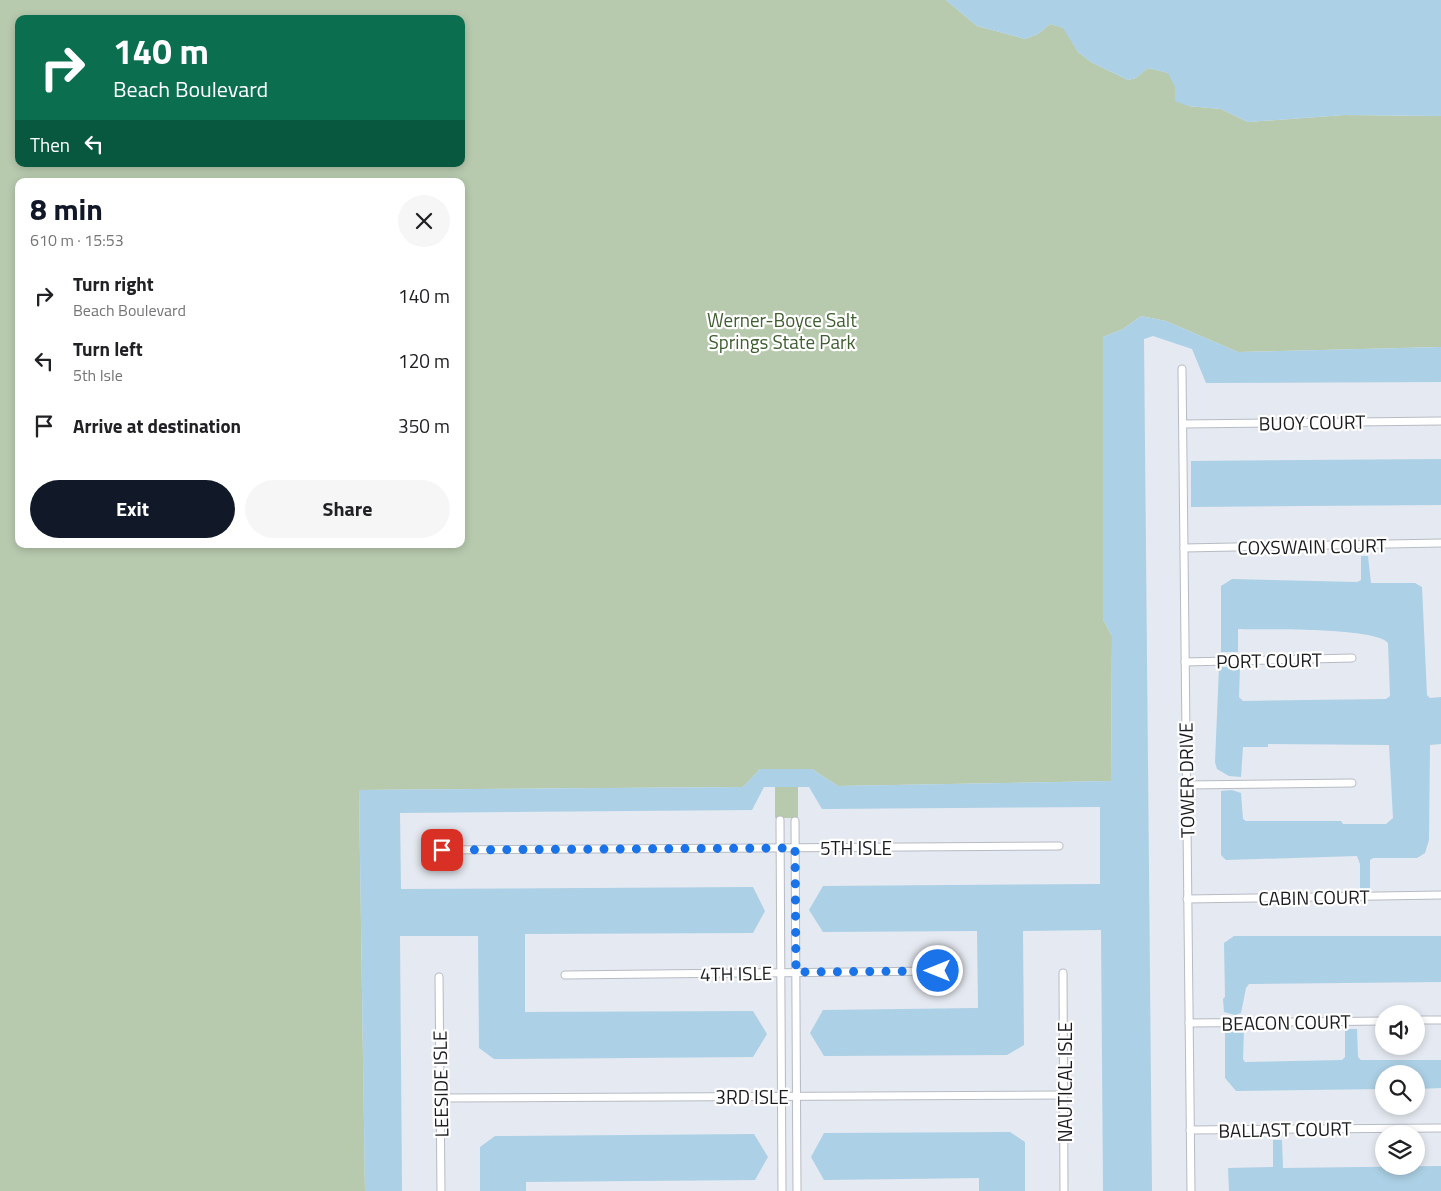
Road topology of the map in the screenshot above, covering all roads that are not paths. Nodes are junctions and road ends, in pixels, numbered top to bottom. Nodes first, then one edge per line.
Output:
1 (1182, 369) dead end
2 (1441, 420) edge
3 (1182, 424) junction
4 (1441, 543) edge
5 (1184, 548) junction
6 (1352, 658) dead end
7 (1185, 662) junction
8 (1352, 782) dead end
9 (1186, 785) junction
10 (780, 820) dead end
11 (795, 820) dead end
12 (1059, 846) dead end
13 (780, 848) junction
14 (795, 848) junction
15 (442, 850) dead end
16 (1441, 895) edge
17 (1188, 899) junction
18 (938, 971) dead end
19 (796, 972) junction
20 (781, 973) junction
21 (1063, 973) dead end
22 (565, 975) dead end
23 (440, 977) dead end
24 (1425, 1020) edge
25 (1441, 1020) edge
26 (1375, 1021) edge
27 (1189, 1023) junction
28 (1064, 1095) junction
29 (782, 1096) junction
30 (796, 1096) junction
31 (440, 1098) junction
32 (1441, 1128) edge
33 (1190, 1130) junction
34 (441, 1191) edge
35 (782, 1191) edge
36 (797, 1191) edge
37 (1064, 1191) edge
38 (1191, 1191) edge

1 - 3 street, TOWER DRIVE
2 - 3 street, BUOY COURT
3 - 5 street, TOWER DRIVE
4 - 5 street, COXSWAIN COURT
5 - 7 street, TOWER DRIVE
6 - 7 street, PORT COURT
7 - 9 street, TOWER DRIVE
8 - 9 street
9 - 17 street, TOWER DRIVE
10 - 13 street
11 - 14 street
12 - 14 street, 5TH ISLE
13 - 14 street, 5TH ISLE
13 - 15 street, 5TH ISLE
13 - 20 street
14 - 19 street
16 - 17 street, CABIN COURT
17 - 27 street, TOWER DRIVE
18 - 19 street, 4TH ISLE
19 - 20 street, 4TH ISLE
19 - 30 street
20 - 22 street, 4TH ISLE
20 - 29 street
21 - 28 street, NAUTICAL ISLE
23 - 31 street, LEESIDE ISLE
24 - 25 street
26 - 27 street, BEACON COURT
27 - 33 street, TOWER DRIVE
28 - 30 street, 3RD ISLE
28 - 37 street, NAUTICAL ISLE
29 - 30 street, 3RD ISLE
29 - 31 street, 3RD ISLE
29 - 35 street
30 - 36 street
31 - 34 street, LEESIDE ISLE
32 - 33 street, BALLAST COURT
33 - 38 street, TOWER DRIVE

